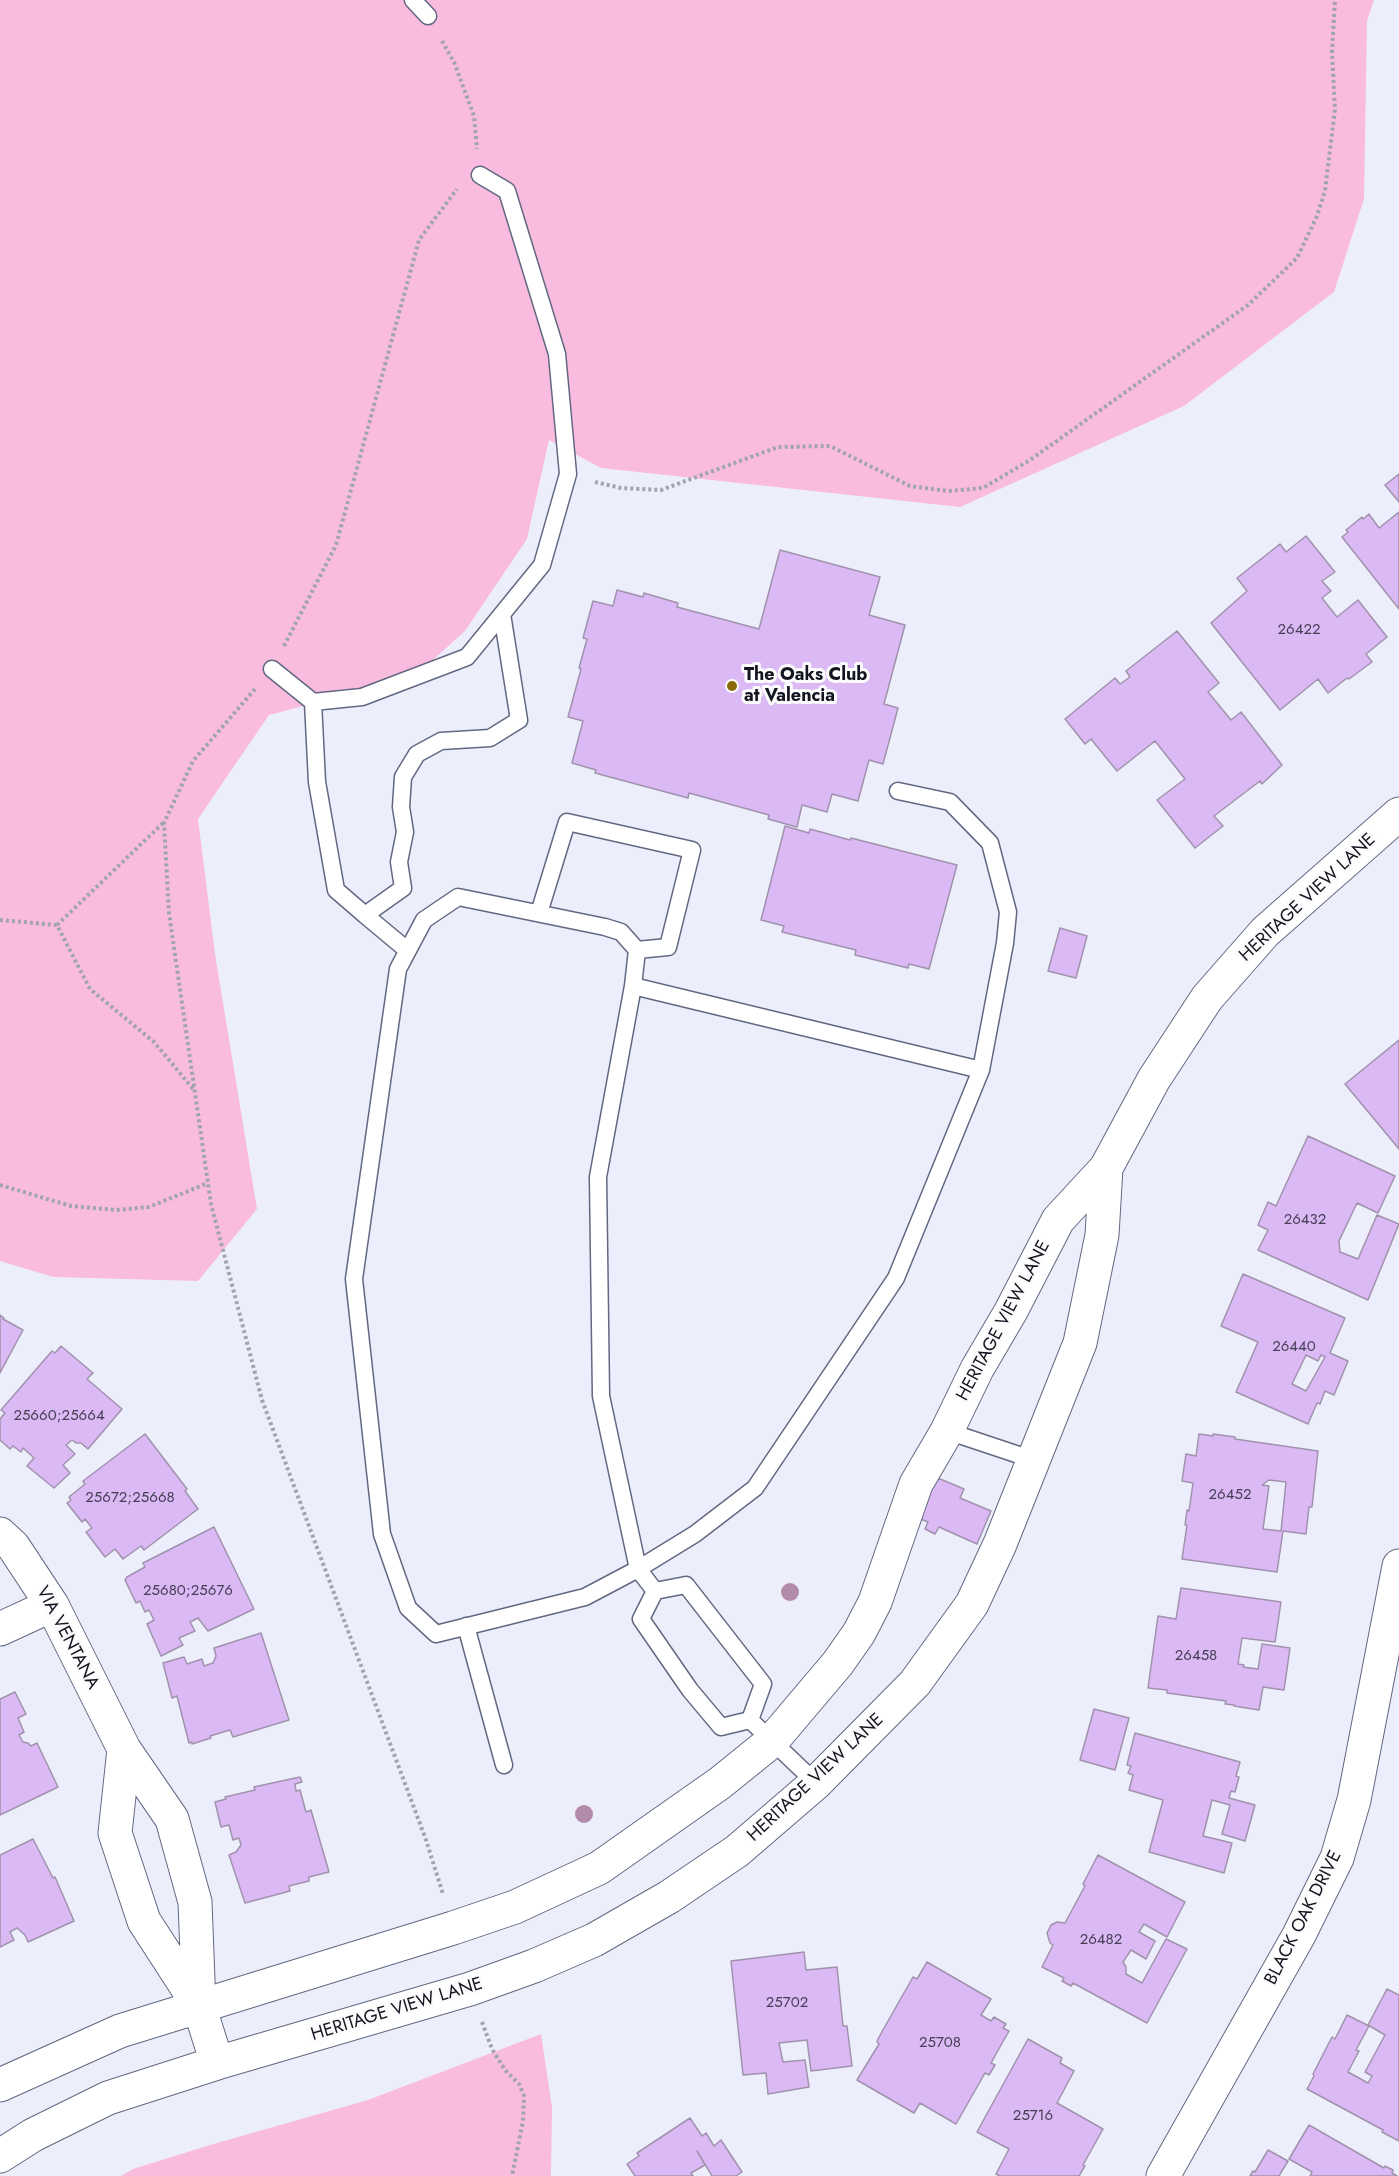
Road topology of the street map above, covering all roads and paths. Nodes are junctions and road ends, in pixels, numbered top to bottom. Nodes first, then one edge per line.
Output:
1 (413, 0) edge
2 (1335, 0) edge
3 (428, 16) joint
4 (480, 175) junction
5 (568, 474) junction
6 (502, 614) junction
7 (272, 669) junction
8 (313, 702) junction
9 (898, 791) dead end
10 (1399, 814) edge
11 (164, 823) junction
12 (539, 914) junction
13 (364, 915) junction
14 (0, 920) edge
15 (57, 925) junction
16 (407, 950) junction
17 (637, 950) junction
18 (633, 986) junction
19 (981, 1070) junction
20 (195, 1091) junction
21 (1106, 1168) junction
22 (208, 1183) junction
23 (0, 1185) edge
24 (947, 1431) junction
25 (1034, 1460) junction
26 (0, 1534) edge
27 (1399, 1566) edge
28 (638, 1569) junction
29 (655, 1591) junction
30 (52, 1605) junction
31 (466, 1626) junction
32 (0, 1629) edge
33 (761, 1730) junction
34 (124, 1749) junction
35 (504, 1765) dead end
36 (816, 1783) junction
37 (453, 1928) junction
38 (470, 1989) junction
39 (199, 2006) junction
40 (217, 2063) junction
41 (0, 2085) edge
42 (0, 2156) edge
43 (512, 2176) edge
44 (1163, 2176) edge

1 - 3 lane
2 - 5 path
3 - 4 path
4 - 5 lane
4 - 7 path
5 - 6 lane
6 - 8 lane
6 - 13 lane
7 - 8 lane
7 - 11 path
8 - 13 lane
9 - 19 lane
10 - 21 street, HERITAGE VIEW LANE
11 - 15 path
11 - 20 path
12 - 16 lane
12 - 17 lane
12 - 17 lane
13 - 16 lane
14 - 15 path
15 - 20 path
16 - 31 lane
17 - 18 lane
18 - 19 lane
18 - 28 lane
19 - 28 lane
20 - 22 path
21 - 24 street, HERITAGE VIEW LANE
21 - 25 street, HERITAGE VIEW LANE
22 - 23 path
22 - 37 path
24 - 25 lane
24 - 33 street, HERITAGE VIEW LANE
25 - 36 street, HERITAGE VIEW LANE
26 - 30 street, VIA VENTANA
27 - 44 street, BLACK OAK DRIVE
28 - 29 lane
28 - 31 lane
29 - 33 lane
29 - 33 lane
30 - 32 street
30 - 34 street, VIA VENTANA
31 - 35 lane
33 - 36 lane
33 - 37 street, HERITAGE VIEW LANE
34 - 39 street, VIA VENTANA
34 - 39 street
36 - 38 street, HERITAGE VIEW LANE
37 - 39 street, HERITAGE VIEW LANE
38 - 40 street, HERITAGE VIEW LANE
38 - 43 path
39 - 40 street
39 - 41 street, HERITAGE VIEW LANE
40 - 42 street, HERITAGE VIEW LANE

